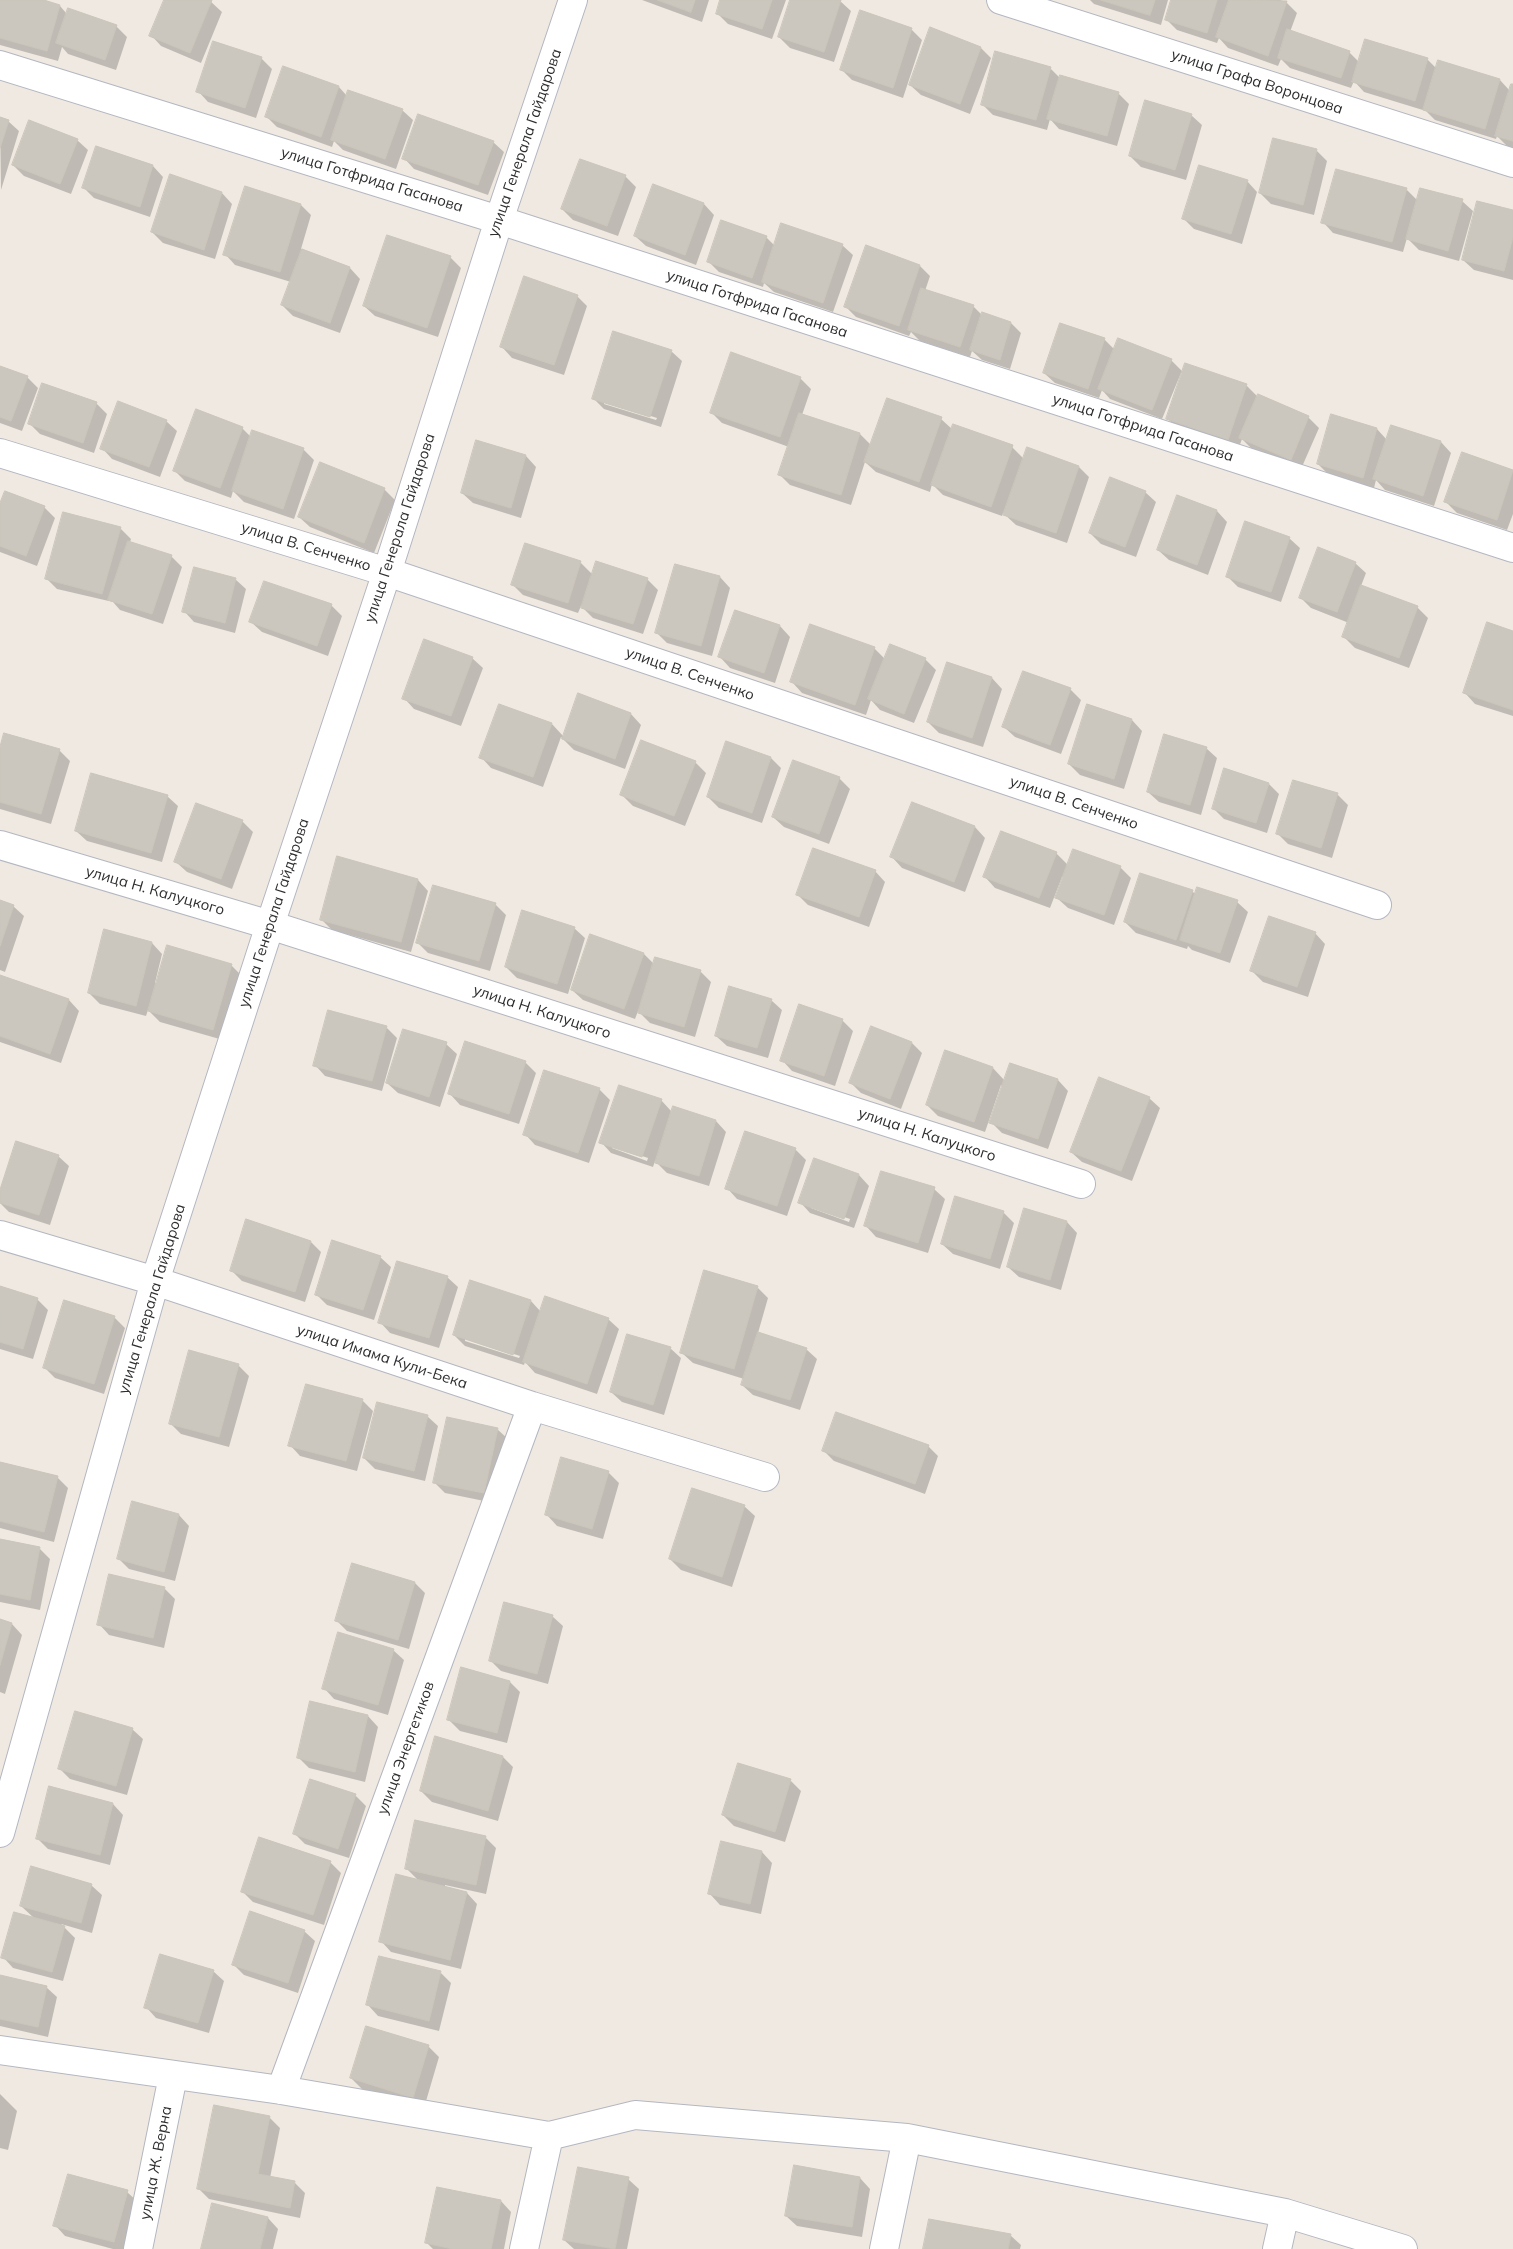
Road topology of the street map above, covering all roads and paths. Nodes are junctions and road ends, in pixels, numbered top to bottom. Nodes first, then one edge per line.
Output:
1 (573, 0) edge
2 (1001, 0) edge
3 (0, 65) edge
4 (1513, 163) edge
5 (499, 220) junction
6 (0, 452) edge
7 (1513, 548) edge
8 (387, 572) junction
9 (0, 845) edge
10 (1377, 906) dead end
11 (270, 925) junction
12 (1081, 1184) dead end
13 (0, 1235) edge
14 (155, 1281) junction
15 (532, 1406) junction
16 (765, 1477) dead end
17 (0, 1833) edge
18 (0, 2050) edge
19 (173, 2076) junction
20 (280, 2090) junction
21 (549, 2136) junction
22 (907, 2138) junction
23 (1285, 2213) junction
24 (138, 2249) edge
25 (524, 2249) edge
26 (884, 2249) edge
27 (1277, 2249) edge
28 (1403, 2249) edge

1 - 5 street, улица Генерала Гайдарова
2 - 4 street, улица Графа Воронцова
3 - 5 street, улица Готфрида Гасанова
5 - 7 street, улица Готфрида Гасанова
5 - 8 street, улица Генерала Гайдарова
6 - 8 street, улица В. Сенченко
8 - 10 street, улица В. Сенченко
8 - 11 street, улица Генерала Гайдарова
9 - 11 street, улица Н. Калуцкого
11 - 12 street, улица Н. Калуцкого
11 - 14 street, улица Генерала Гайдарова
13 - 14 street, улица Имама Кули-Бека
14 - 15 street, улица Имама Кули-Бека
14 - 17 street, улица Генерала Гайдарова
15 - 16 street, улица Имама Кули-Бека
15 - 20 street, улица Энергетиков
18 - 19 street
19 - 20 street
19 - 24 street, улица Ж. Верна
20 - 21 street
21 - 22 street
21 - 25 street
22 - 23 street
22 - 26 street
23 - 27 street
23 - 28 street

